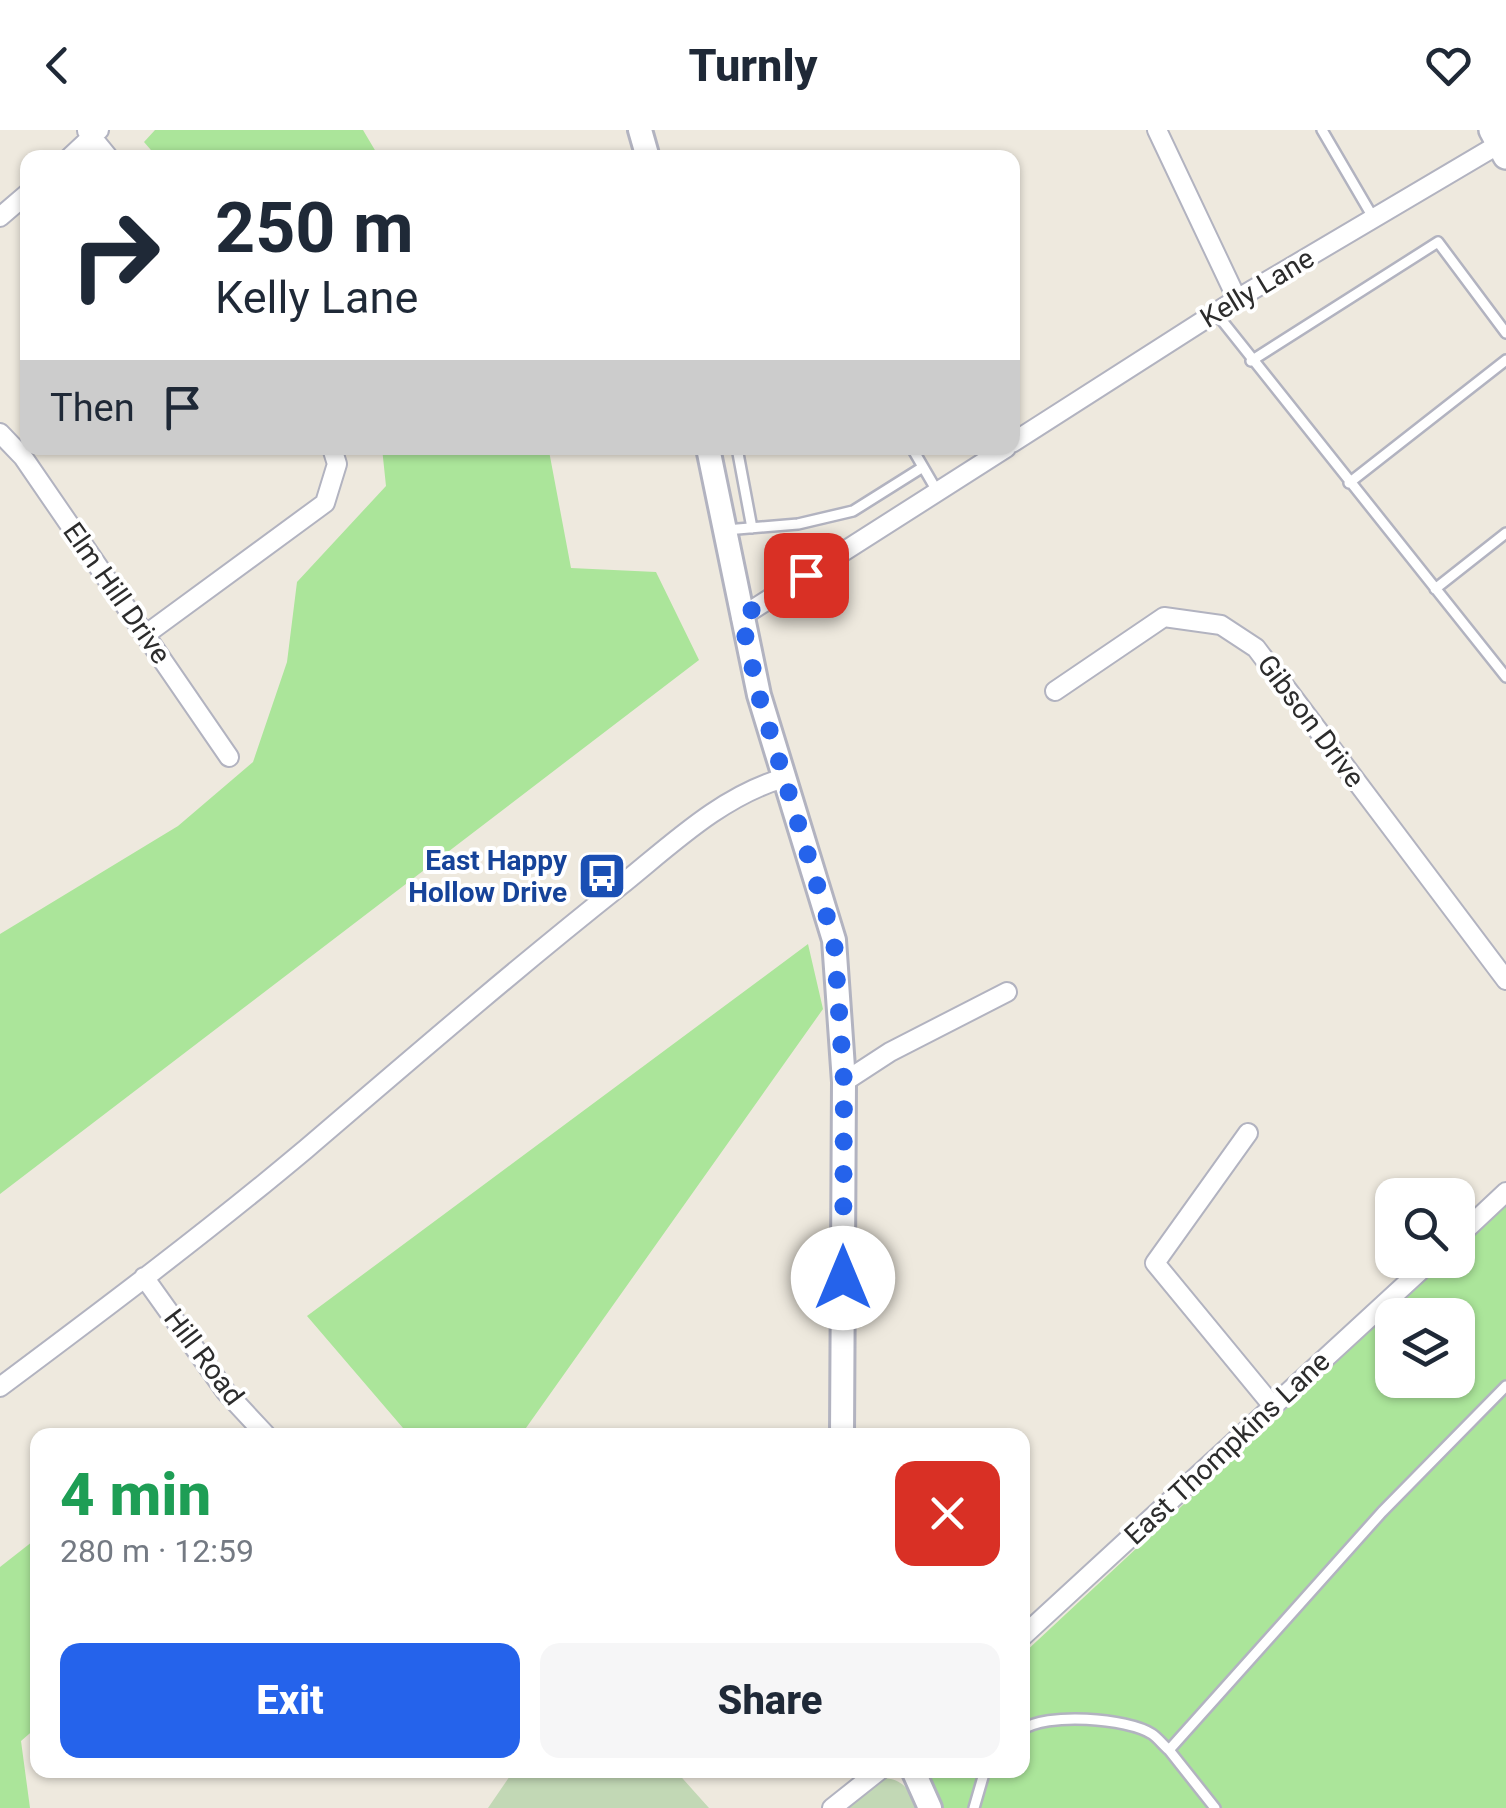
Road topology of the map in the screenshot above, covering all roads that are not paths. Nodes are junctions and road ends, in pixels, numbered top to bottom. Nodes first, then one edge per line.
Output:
1 (1157, 130) edge
2 (1322, 130) edge
3 (1501, 143) edge
4 (20, 200) edge
5 (0, 216) edge
6 (1374, 218) junction
7 (1237, 299) junction
8 (1216, 313) junction
9 (1506, 333) edge
10 (1506, 360) edge
11 (1252, 361) junction
12 (0, 433) edge
13 (1020, 438) edge
14 (20, 454) edge
15 (21, 455) edge
16 (334, 455) edge
17 (738, 455) edge
18 (916, 455) edge
19 (995, 455) edge
20 (710, 456) edge
21 (739, 460) junction
22 (923, 466) junction
23 (1349, 483) junction
24 (938, 491) junction
25 (752, 528) junction
26 (724, 530) junction
27 (1506, 533) edge
28 (1435, 590) junction
29 (741, 617) junction
30 (145, 635) junction
31 (1506, 677) edge
32 (1055, 692) dead end
33 (229, 757) dead end
34 (784, 778) junction
35 (1506, 980) edge
36 (1008, 992) dead end
37 (844, 1082) junction
38 (1248, 1133) dead end
39 (1506, 1192) edge
40 (1475, 1220) edge
41 (144, 1277) junction
42 (1412, 1278) edge
43 (1506, 1386) edge
44 (0, 1387) edge
45 (1272, 1406) junction
46 (259, 1428) edge
47 (842, 1428) edge
48 (1030, 1630) edge
49 (1030, 1724) edge
50 (1169, 1750) junction
51 (870, 1778) edge
52 (917, 1778) edge
53 (983, 1778) edge
54 (832, 1808) edge
55 (930, 1808) edge
56 (974, 1808) edge
57 (1215, 1808) edge

1 - 7 street
2 - 6 lane
3 - 6 street, Kelly Lane
4 - 5 street
6 - 7 street, Kelly Lane
7 - 8 street, Kelly Lane
8 - 11 lane
8 - 13 street, Kelly Lane
9 - 11 lane
10 - 23 lane
11 - 23 lane
12 - 14 street, Elm Hill Drive
15 - 30 street, Elm Hill Drive
16 - 30 street
17 - 21 lane
18 - 22 lane
19 - 24 street
20 - 21 lane
20 - 26 street
21 - 25 lane
22 - 24 lane
22 - 25 lane
23 - 28 lane
24 - 29 street
25 - 26 lane
26 - 29 street
27 - 28 lane
28 - 31 lane
29 - 34 street
30 - 33 street, Elm Hill Drive
32 - 35 street, Gibson Drive
34 - 37 street
34 - 41 street
36 - 37 street
37 - 47 street
38 - 45 street
39 - 40 street
41 - 44 street
41 - 46 street, Hill Road
42 - 45 street, East Thompkins Lane
43 - 50 lane
45 - 48 street, East Thompkins Lane
49 - 50 lane
50 - 57 lane
51 - 54 street
52 - 55 street
53 - 56 lane

